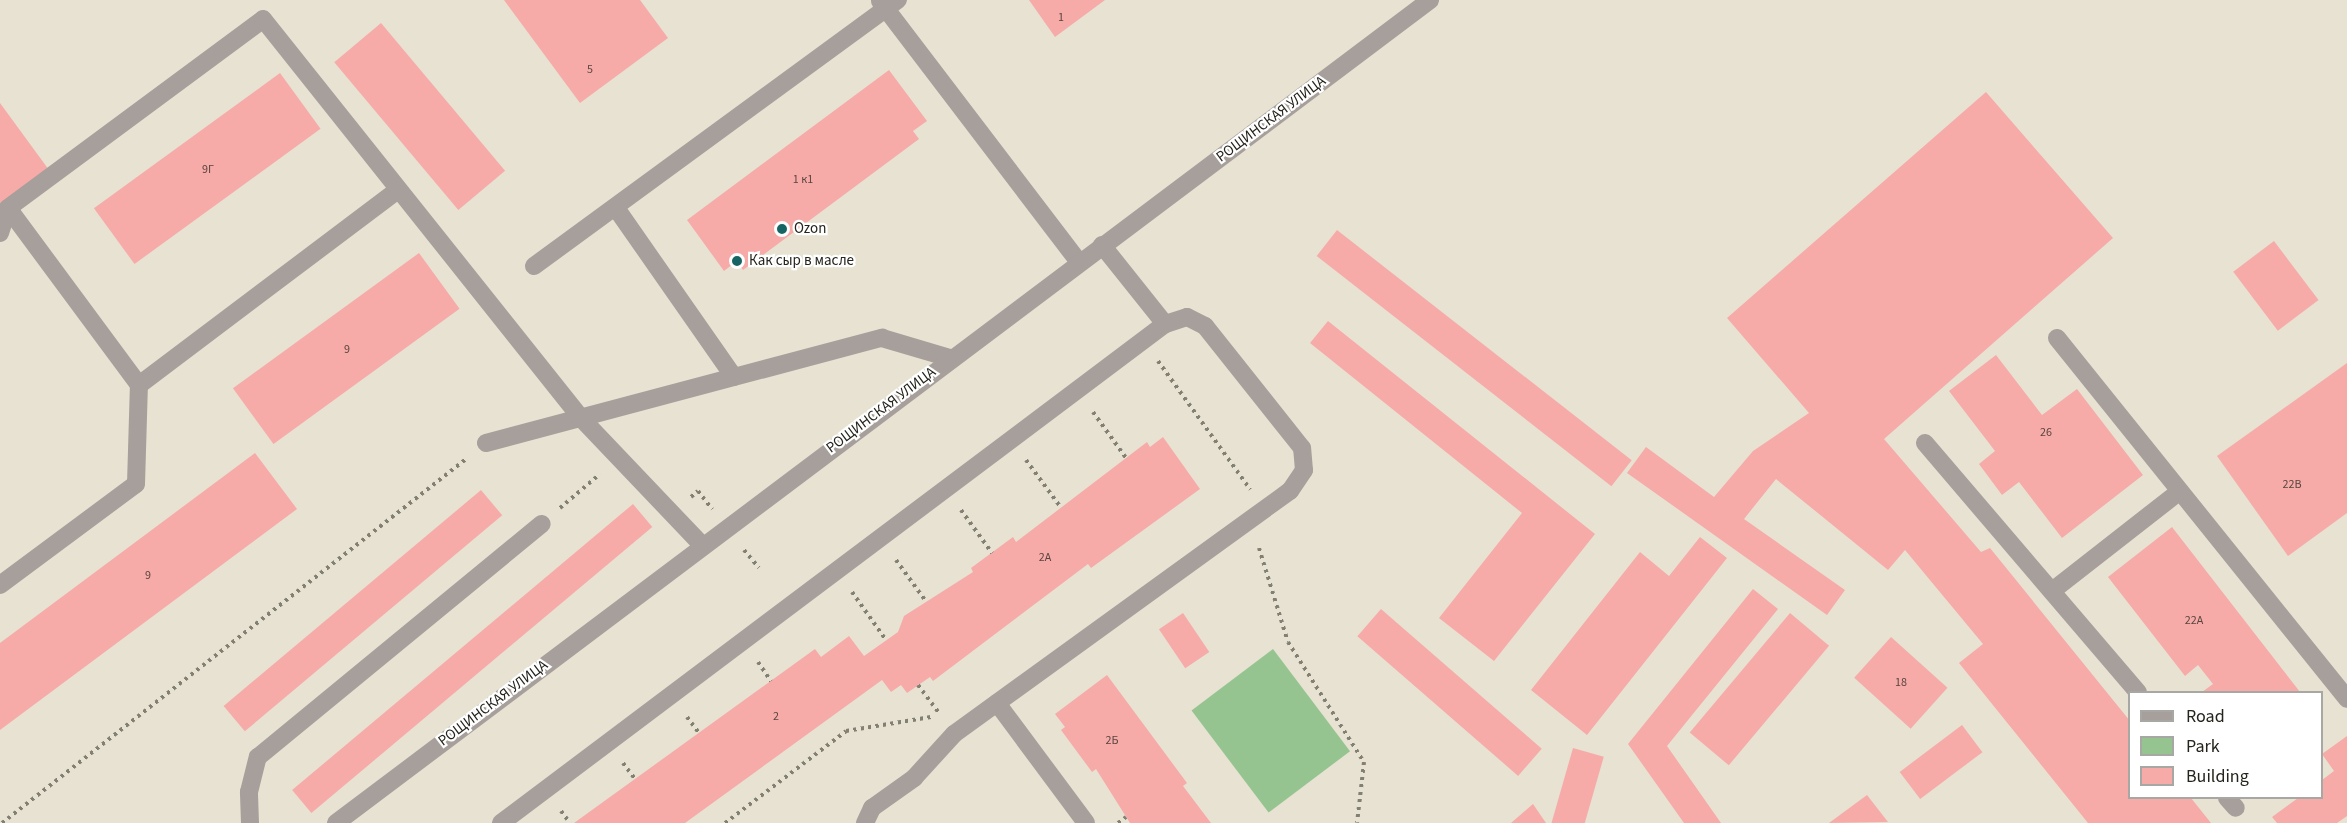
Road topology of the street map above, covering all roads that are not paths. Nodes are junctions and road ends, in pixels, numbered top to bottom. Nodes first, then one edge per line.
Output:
1 (888, 3) edge
2 (1419, 3) edge
3 (396, 191) junction
4 (8, 208) junction
5 (616, 208) junction
6 (0, 233) edge
7 (1102, 245) junction
8 (1078, 262) junction
9 (534, 266) dead end
10 (1165, 324) junction
11 (2057, 338) dead end
12 (950, 358) junction
13 (734, 377) junction
14 (139, 385) junction
15 (581, 418) junction
16 (486, 443) road end
17 (1925, 443) dead end
18 (2180, 491) junction
19 (542, 524) road end
20 (701, 544) junction
21 (0, 585) edge
22 (2052, 591) junction
23 (2136, 691) edge
24 (2347, 699) edge
25 (997, 703) junction
26 (250, 823) edge
27 (336, 823) edge
28 (501, 823) edge
29 (865, 823) edge
30 (1086, 823) edge

1 - 5 street
1 - 8 street
2 - 7 street, РОЩИНСКАЯ УЛИЦА
3 - 4 street
3 - 14 street
3 - 15 street
4 - 6 street
4 - 14 street
5 - 9 street
5 - 13 street
7 - 8 street, РОЩИНСКАЯ УЛИЦА
7 - 10 street
8 - 12 street, РОЩИНСКАЯ УЛИЦА
10 - 25 street
10 - 28 street
11 - 18 street
12 - 13 street
12 - 20 street, РОЩИНСКАЯ УЛИЦА
13 - 15 street
14 - 21 street
15 - 16 street
15 - 20 street
17 - 22 street
18 - 22 street
18 - 24 street
19 - 26 street
20 - 27 street, РОЩИНСКАЯ УЛИЦА
22 - 23 street
25 - 29 street
25 - 30 street

